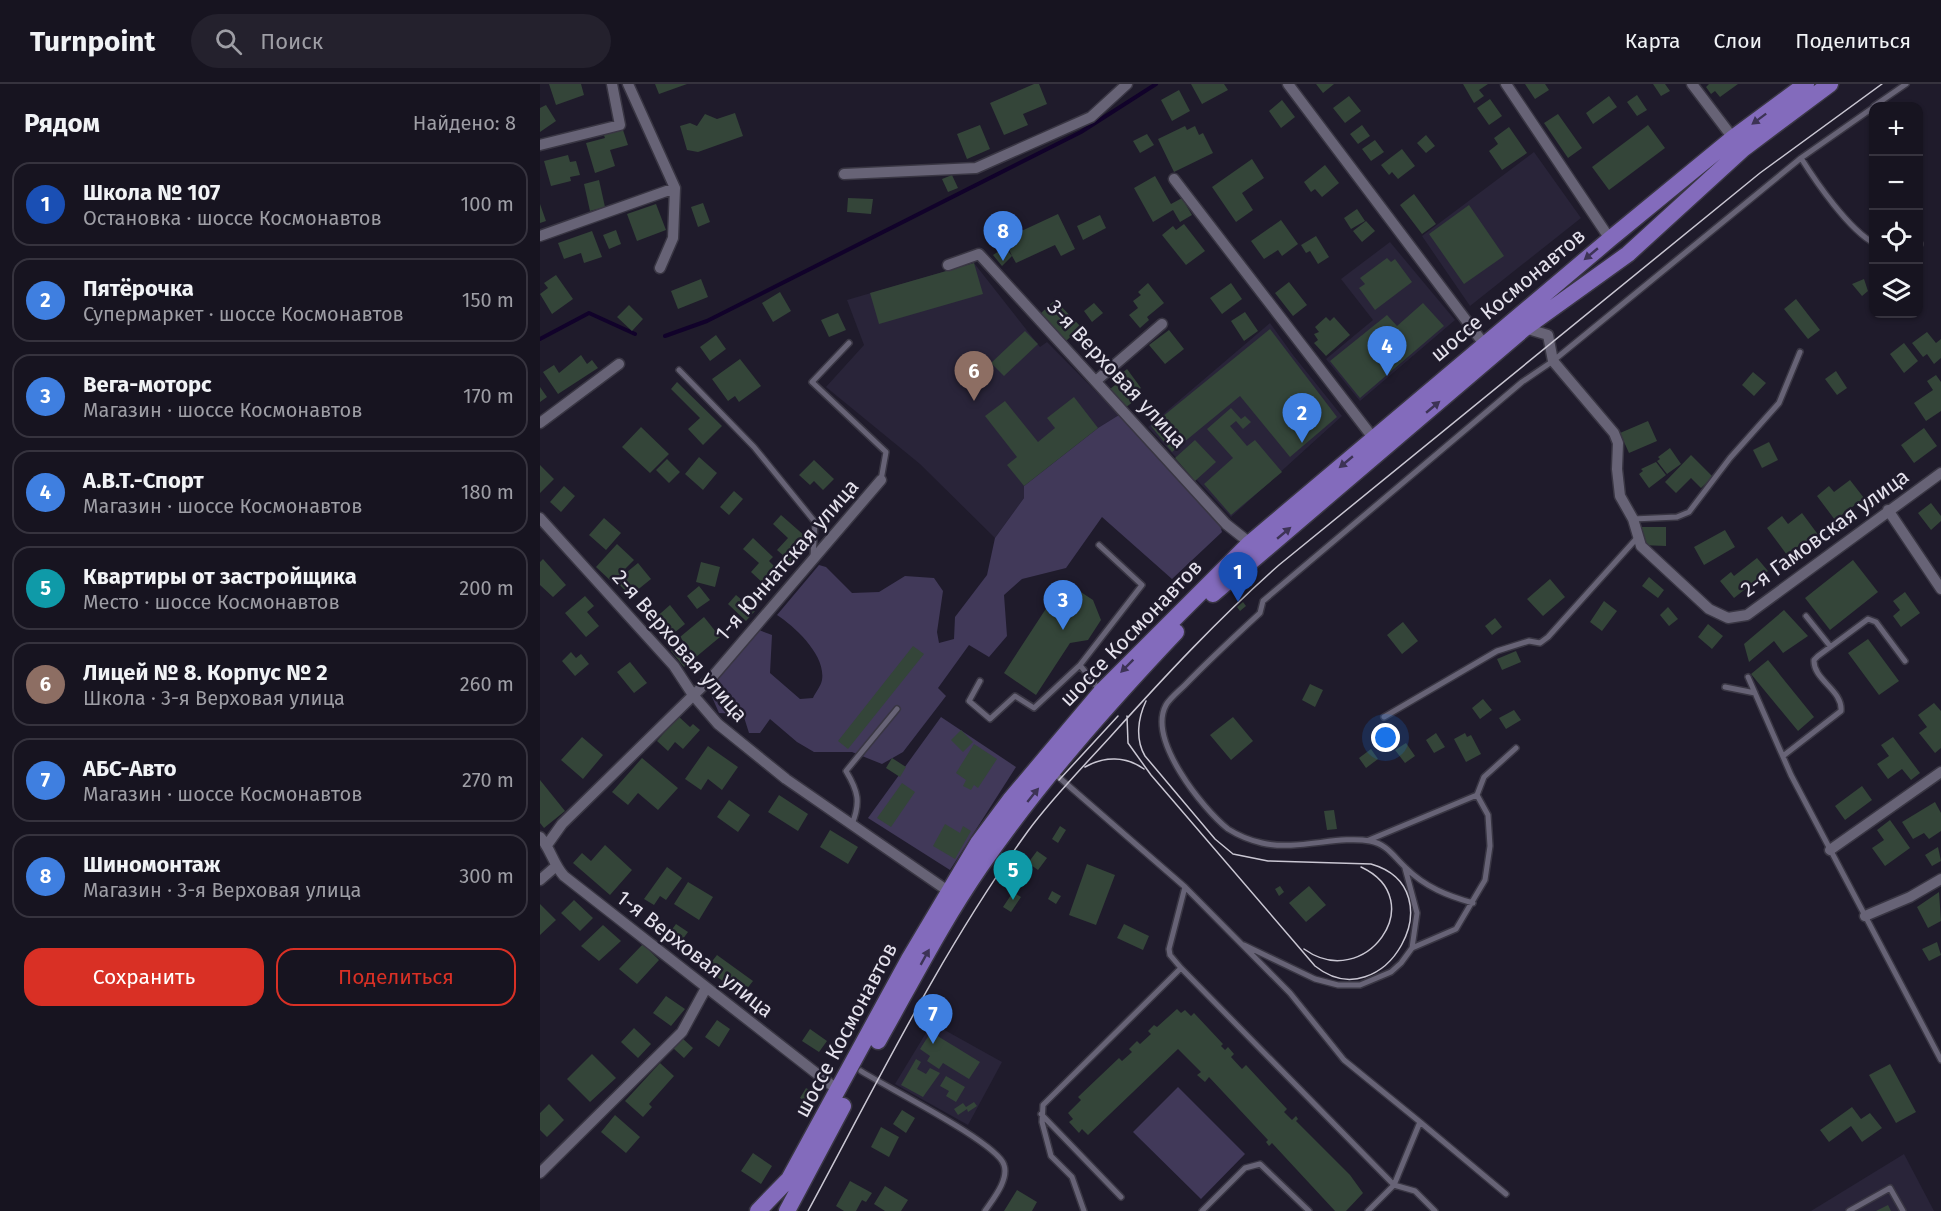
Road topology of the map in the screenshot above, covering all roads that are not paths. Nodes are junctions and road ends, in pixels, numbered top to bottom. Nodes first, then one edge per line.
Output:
1 (612, 84) edge
2 (628, 84) edge
3 (1127, 84) edge
4 (1288, 84) edge
5 (1506, 84) edge
6 (1692, 84) edge
7 (1806, 84) edge
8 (1830, 84) edge
9 (1906, 84) edge
10 (1881, 102) edge
11 (1869, 110) edge
12 (1733, 138) junction
13 (540, 145) edge
14 (1801, 158) junction
15 (844, 174) dead end
16 (1174, 179) dead end
17 (675, 188) junction
18 (540, 236) edge
19 (1610, 238) junction
20 (1869, 240) edge
21 (948, 265) dead end
22 (660, 268) dead end
23 (1162, 324) dead end
24 (1525, 328) junction
25 (849, 343) dead end
26 (1484, 344) junction
27 (1800, 352) dead end
28 (1553, 361) junction
29 (619, 364) dead end
30 (679, 370) dead end
31 (1097, 380) junction
32 (540, 423) edge
33 (1374, 439) junction
34 (1941, 472) edge
35 (881, 480) joint
36 (1888, 510) junction
37 (540, 518) edge
38 (1633, 519) junction
39 (1637, 538) junction
40 (1250, 543) junction
41 (1099, 545) dead end
42 (813, 559) junction
43 (1941, 589) edge
44 (1806, 616) dead end
45 (1830, 646) junction
46 (1905, 661) dead end
47 (1080, 665) junction
48 (1748, 677) dead end
49 (980, 681) dead end
50 (1725, 687) dead end
51 (1101, 692) junction
52 (1755, 693) junction
53 (693, 695) junction
54 (897, 709) dead end
55 (1384, 717) dead end
56 (1516, 748) dead end
57 (1783, 756) junction
58 (1053, 771) junction
59 (1941, 772) edge
60 (1477, 795) junction
61 (852, 824) junction
62 (1369, 840) junction
63 (543, 841) edge
64 (1830, 850) junction
65 (555, 867) junction
66 (1405, 867) junction
67 (1941, 879) edge
68 (540, 880) edge
69 (1185, 887) junction
70 (948, 891) junction
71 (1473, 903) junction
72 (1865, 915) junction
73 (1240, 944) junction
74 (1412, 948) junction
75 (1181, 968) junction
76 (706, 988) junction
77 (1941, 1060) edge
78 (861, 1071) junction
79 (839, 1091) junction
80 (1041, 1114) junction
81 (1420, 1122) junction
82 (540, 1173) edge
83 (1394, 1185) junction
84 (1506, 1194) dead end
85 (1121, 1197) dead end
86 (1301, 1203) junction
87 (1851, 1210) edge
88 (758, 1211) edge
89 (787, 1211) edge
90 (985, 1211) edge
91 (1084, 1211) edge
92 (1202, 1211) edge
93 (1296, 1211) edge
94 (1309, 1211) edge
95 (1368, 1211) edge
96 (1436, 1211) edge
97 (1903, 1211) edge

1 - 13 street
2 - 17 street
3 - 15 street
4 - 26 street
5 - 19 street
6 - 12 street
7 -> 12 main road, шоссе Космонавтов
8 - 24 main road, шоссе Космонавтов
9 - 10 lane
11 - 14 lane
12 - 19 main road, шоссе Космонавтов
14 - 20 lane
14 - 28 lane
16 - 33 street
17 - 18 street
17 - 22 street
19 -> 26 main road, шоссе Космонавтов
21 - 31 street, 3-я Верховая улица
23 - 31 street
24 - 28 street
58 -> 24 main road, шоссе Космонавтов
25 - 35 lane
26 - 33 main road, шоссе Космонавтов
27 - 38 lane
28 - 38 street
28 - 62 lane
29 - 32 street
30 - 42 lane
31 - 40 street, 3-я Верховая улица
33 -> 40 main road, шоссе Космонавтов
34 - 36 street, 2-я Гамовская улица
35 - 42 street, 1-я Юннатская улица
36 - 39 street, 2-я Гамовская улица
36 - 43 street
37 - 53 street, 2-я Верховая улица
38 - 39 street
39 - 55 lane
40 -> 51 main road, шоссе Космонавтов
41 - 47 lane
42 - 53 street, 1-я Юннатская улица
44 - 45 lane
45 - 46 lane
45 - 57 lane
47 - 49 lane
47 - 51 lane
48 - 52 lane
50 - 52 lane
51 - 70 main road, шоссе Космонавтов
52 - 57 lane
53 - 61 street, 2-я Верховая улица
53 - 63 street, 1-я Юннатская улица
54 - 61 lane
56 - 60 lane
57 - 64 lane
58 - 69 lane
78 -> 58 main road, шоссе Космонавтов
59 - 64 street
60 - 62 lane
60 - 71 lane
61 - 70 street, 2-я Верховая улица
62 - 66 lane
63 - 65 street
64 - 72 lane
65 - 68 street
65 - 76 street, 1-я Верховая улица
66 - 71 lane
66 - 74 lane
67 - 72 street
69 - 73 lane
69 - 75 lane
70 - 79 main road, шоссе Космонавтов
71 - 74 lane
72 - 77 lane
73 - 74 lane
73 - 81 lane
75 - 80 lane
75 - 83 lane
76 - 79 street, 1-я Верховая улица
76 - 82 street
78 - 89 main road, шоссе Космонавтов
78 - 90 lane
79 - 88 main road, шоссе Космонавтов
80 - 85 lane
80 - 91 lane
81 - 83 lane
81 - 84 lane
83 - 95 lane
83 - 96 lane
86 - 92 lane
86 - 93 lane
86 - 94 lane
87 - 97 lane

